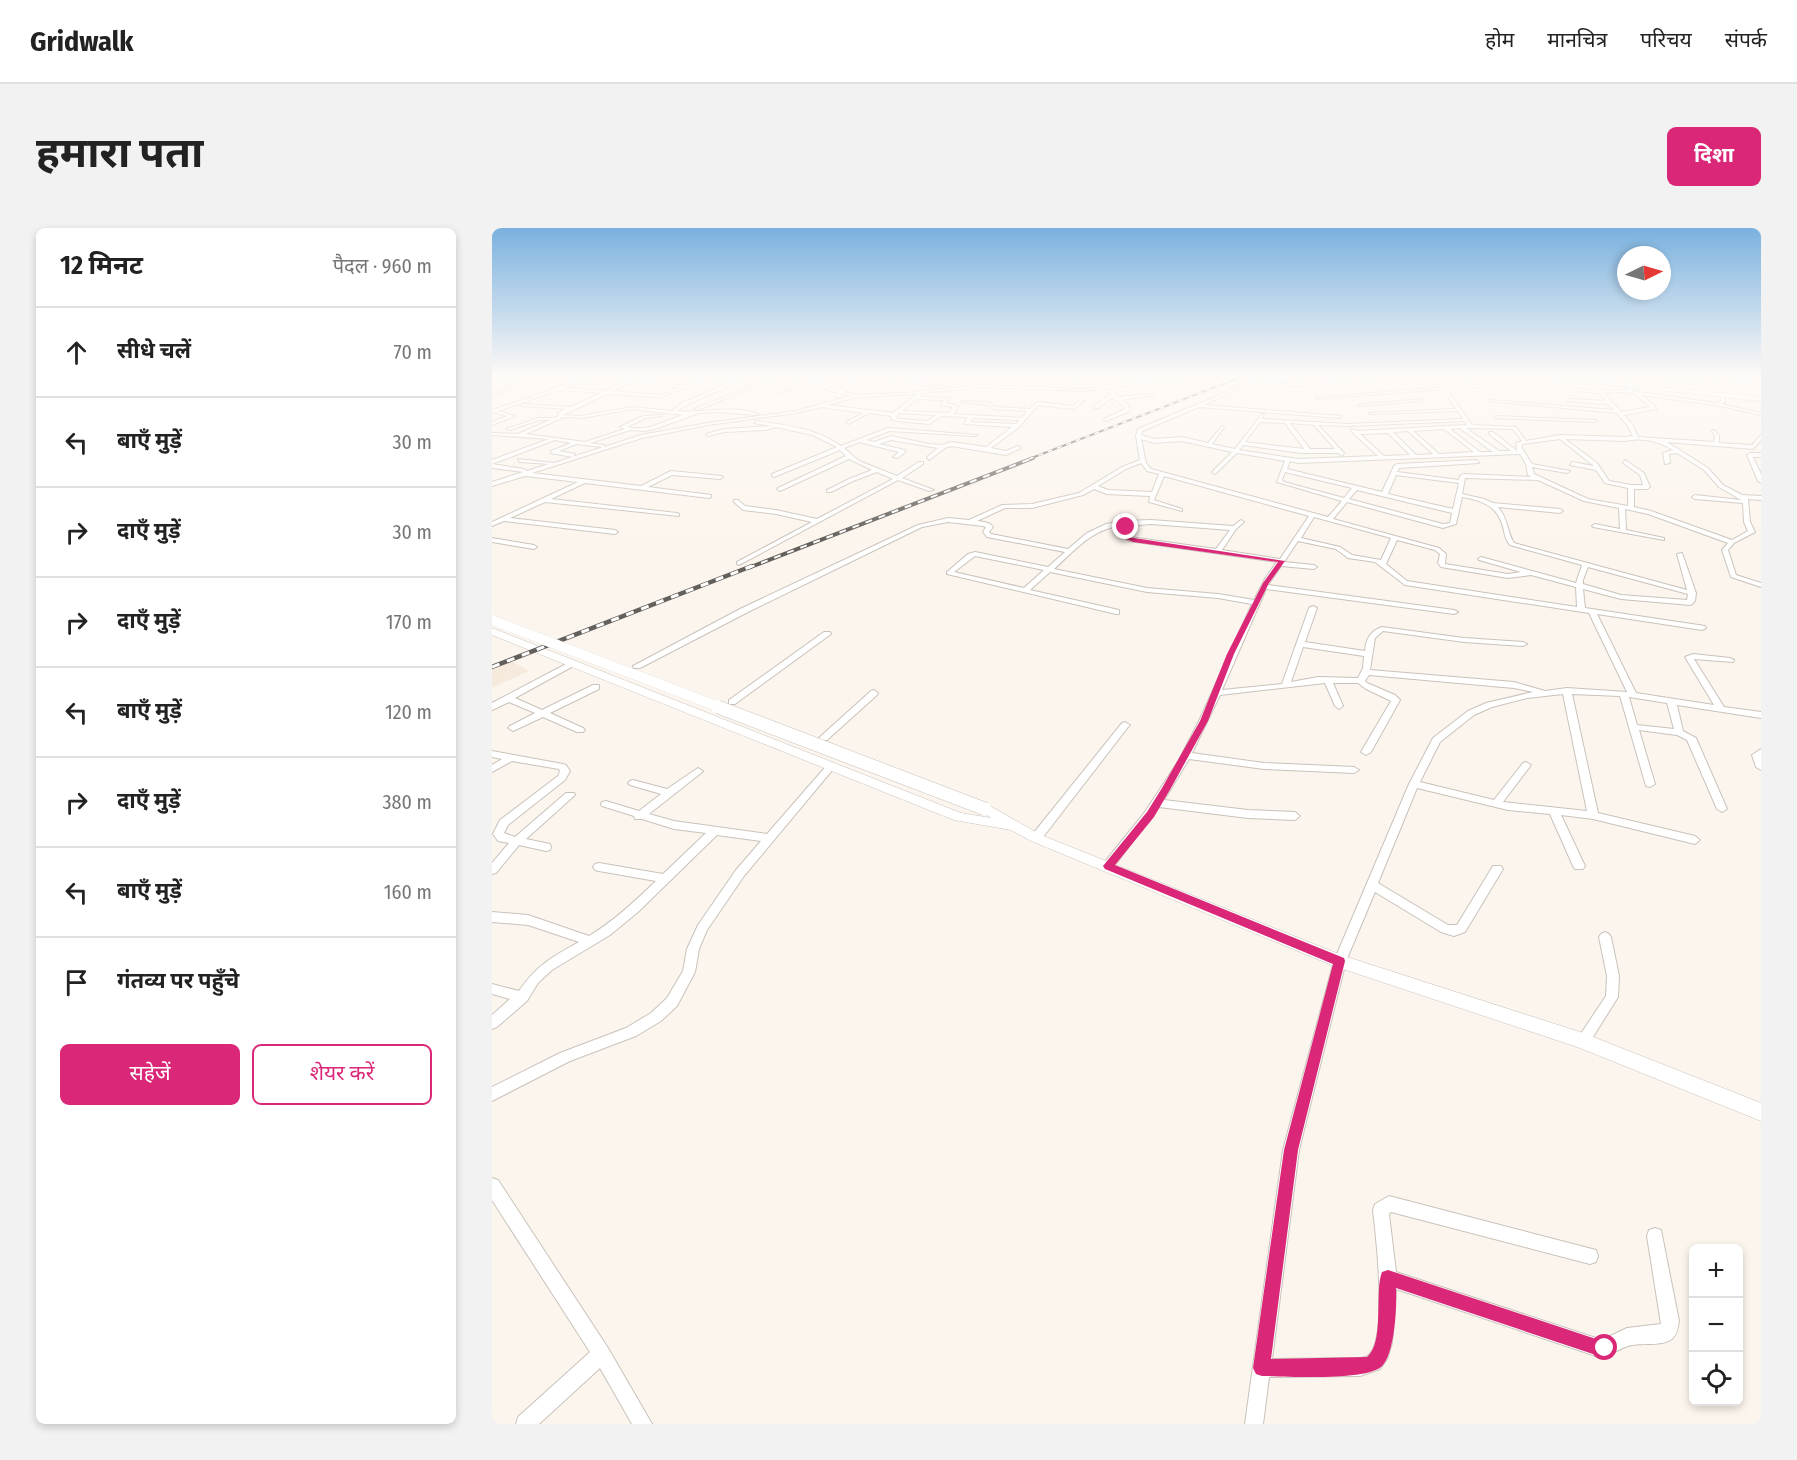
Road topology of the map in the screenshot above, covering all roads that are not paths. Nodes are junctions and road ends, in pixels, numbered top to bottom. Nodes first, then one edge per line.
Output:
1 (533, 430) edge
2 (627, 430) edge
3 (673, 430) edge
4 (761, 430) edge
5 (799, 430) edge
6 (886, 430) edge
7 (900, 430) edge
8 (1012, 430) edge
9 (1140, 430) edge
10 (1220, 430) edge
11 (1251, 430) edge
12 (1293, 430) edge
13 (1320, 430) edge
14 (1353, 430) edge
15 (1409, 430) junction
16 (1412, 430) edge
17 (1448, 430) edge
18 (1471, 430) edge
19 (1474, 430) edge
20 (1517, 430) edge
21 (1633, 430) edge
22 (1389, 431) junction
23 (1574, 431) dead end
24 (1714, 431) dead end
25 (1356, 433) junction
26 (1491, 433) junction
27 (492, 434) edge
28 (708, 435) dead end
29 (975, 435) dead end
30 (1520, 435) junction
31 (518, 436) junction
32 (1138, 436) junction
33 (1761, 436) edge
34 (1560, 437) junction
35 (1581, 437) junction
36 (1635, 438) junction
37 (554, 439) junction
38 (862, 440) junction
39 (1660, 440) junction
40 (580, 442) junction
41 (1525, 442) junction
42 (1242, 443) junction
43 (873, 444) junction
44 (1716, 444) junction
45 (1209, 445) junction
46 (1488, 446) junction
47 (605, 447) junction
48 (841, 447) junction
49 (943, 447) junction
50 (1470, 447) junction
51 (1018, 448) dead end
52 (987, 449) junction
53 (1308, 451) junction
54 (1340, 451) junction
55 (1678, 451) junction
56 (1236, 452) junction
57 (1518, 452) junction
58 (1498, 453) junction
59 (1479, 454) junction
60 (578, 455) junction
61 (1761, 455) edge
62 (1438, 456) junction
63 (849, 457) junction
64 (896, 457) dead end
65 (1415, 457) junction
66 (929, 458) dead end
67 (1383, 458) junction
68 (520, 460) dead end
69 (1288, 460) junction
70 (1348, 460) junction
71 (1142, 461) junction
72 (1477, 462) dead end
73 (1625, 462) dead end
74 (554, 463) junction
75 (921, 463) dead end
76 (1667, 463) dead end
77 (1572, 464) dead end
78 (1425, 465) junction
79 (1529, 465) junction
80 (493, 466) edge
81 (1599, 469) junction
82 (1283, 470) junction
83 (529, 471) junction
84 (878, 471) junction
85 (1567, 471) dead end
86 (1215, 472) dead end
87 (1394, 473) junction
88 (1530, 473) junction
89 (522, 474) junction
90 (1162, 474) junction
91 (774, 475) dead end
92 (720, 477) dead end
93 (898, 478) junction
94 (1537, 479) junction
95 (1761, 481) edge
96 (583, 482) junction
97 (1461, 483) junction
98 (1567, 483) dead end
99 (492, 484) edge
100 (1094, 487) junction
101 (1556, 487) junction
102 (1631, 487) junction
103 (1355, 488) junction
104 (640, 489) junction
105 (780, 489) dead end
106 (931, 490) dead end
107 (829, 491) dead end
108 (1153, 494) junction
109 (1384, 495) junction
110 (1459, 495) junction
111 (709, 496) dead end
112 (1695, 497) dead end
113 (1761, 498) edge
114 (1745, 499) junction
115 (544, 500) junction
116 (736, 501) dead end
117 (1344, 501) junction
118 (1493, 505) junction
119 (1622, 507) junction
120 (1631, 508) junction
121 (1180, 510) dead end
122 (1560, 511) dead end
123 (1456, 512) junction
124 (677, 515) dead end
125 (1312, 516) junction
126 (503, 519) junction
127 (1329, 520) junction
128 (818, 521) junction
129 (971, 522) junction
130 (1241, 522) dead end
131 (1122, 523) junction
132 (492, 524) edge
133 (1179, 524) junction
134 (1595, 526) dead end
135 (1234, 528) junction
136 (1623, 531) junction
137 (615, 532) dead end
138 (1395, 537) junction
139 (1297, 539) junction
140 (1662, 539) dead end
141 (492, 540) edge
142 (1732, 542) junction
143 (1171, 544) junction
144 (534, 547) dead end
145 (1069, 551) junction
146 (1218, 551) junction
147 (1680, 554) dead end
148 (1481, 559) dead end
149 (1281, 562) junction
150 (739, 563) dead end
151 (1383, 563) junction
152 (1585, 565) junction
153 (1314, 567) dead end
154 (1050, 569) junction
155 (1529, 573) junction
156 (1761, 585) edge
157 (1264, 587) junction
158 (1579, 588) junction
159 (1027, 589) junction
160 (1692, 592) junction
161 (1256, 603) junction
162 (1313, 608) dead end
163 (1581, 608) junction
164 (1591, 610) junction
165 (1116, 612) dead end
166 (1454, 612) dead end
167 (492, 620) edge
168 (1702, 628) dead end
169 (492, 632) edge
170 (827, 634) dead end
171 (1299, 644) junction
172 (1523, 644) dead end
173 (1369, 654) junction
174 (1730, 660) dead end
175 (573, 664) junction
176 (637, 666) dead end
177 (1365, 672) junction
178 (1328, 680) junction
179 (1360, 681) junction
180 (1285, 686) junction
181 (596, 687) dead end
182 (1567, 691) junction
183 (874, 693) dead end
184 (1215, 693) junction
185 (1546, 693) junction
186 (1629, 694) junction
187 (508, 698) junction
188 (1671, 700) junction
189 (732, 702) dead end
190 (1339, 706) dead end
191 (492, 707) edge
192 (1720, 708) junction
193 (543, 714) junction
194 (1761, 714) edge
195 (1125, 725) dead end
196 (1634, 727) junction
197 (513, 728) dead end
198 (579, 730) dead end
199 (1679, 732) junction
200 (824, 738) dead end
201 (1366, 752) dead end
202 (1761, 752) edge
203 (492, 754) edge
204 (1185, 755) junction
205 (510, 758) junction
206 (1526, 765) dead end
207 (831, 766) junction
208 (1761, 767) edge
209 (492, 769) edge
210 (1354, 770) dead end
211 (698, 771) dead end
212 (633, 783) dead end
213 (1414, 784) junction
214 (1650, 784) dead end
215 (669, 793) junction
216 (570, 795) dead end
217 (1157, 803) junction
218 (606, 804) dead end
219 (1496, 804) junction
220 (1722, 809) dead end
221 (1552, 810) junction
222 (1593, 815) junction
223 (639, 816) junction
224 (1295, 816) dead end
225 (713, 832) junction
226 (1029, 833) junction
227 (769, 838) junction
228 (1695, 840) dead end
229 (517, 841) junction
230 (546, 847) dead end
231 (1108, 866) junction
232 (1579, 866) dead end
233 (599, 867) dead end
234 (1497, 869) dead end
235 (492, 870) edge
236 (665, 878) junction
237 (1372, 885) junction
238 (492, 917) edge
239 (1605, 937) dead end
240 (590, 941) junction
241 (1340, 961) junction
242 (492, 989) edge
243 (522, 998) junction
244 (492, 1023) edge
245 (1583, 1041) junction
246 (492, 1094) edge
247 (1761, 1112) edge
248 (492, 1186) edge
249 (1655, 1236) dead end
250 (1590, 1256) dead end
251 (1388, 1278) junction
252 (602, 1354) junction
253 (1262, 1368) junction
254 (525, 1424) edge
255 (644, 1424) edge
256 (1254, 1424) edge

1 - 31 street
2 - 40 street
3 - 47 street
4 - 28 street
5 - 48 street
6 - 38 street
7 - 29 street
8 - 52 street
9 - 32 street
10 - 45 street
11 - 42 street
12 - 53 street
13 - 54 street
14 - 25 street
15 - 16 street
15 - 22 street
15 - 62 street
17 - 50 street
18 - 46 street
19 - 26 street
20 - 30 street
21 - 36 street
22 - 25 street
22 - 65 street
23 - 35 street
24 - 44 street
25 - 67 street
26 - 30 street
26 - 57 street
27 - 31 street
30 - 41 street
31 - 37 street
32 - 45 street
32 - 71 street
33 - 44 street
34 - 35 street
34 - 41 street
34 - 81 street
35 - 36 street
36 - 39 street
37 - 40 street
37 - 80 street
38 - 43 street
38 - 48 street
39 - 44 street
39 - 55 street
40 - 47 street
40 - 60 street
41 - 57 street
42 - 53 street
42 - 56 street
43 - 49 street
43 - 64 street
45 - 56 street
46 - 50 street
46 - 58 street
47 - 60 street
48 - 63 street
48 - 91 street
49 - 52 street
49 - 66 street
50 - 59 street
51 - 52 street
53 - 54 street
54 - 70 street
55 - 76 street
55 - 114 street
56 - 69 street
56 - 86 street
57 - 58 street
57 - 79 street
58 - 59 street
59 - 62 street
60 - 74 street
61 - 95 street
62 - 65 street
63 - 84 street
63 - 105 street
65 - 67 street
67 - 70 street
68 - 74 street
69 - 70 street
69 - 82 street
71 - 90 street
71 - 100 street
72 - 78 street
73 - 102 street
74 - 83 street
75 - 93 street
77 - 81 street
78 - 87 street
78 - 88 street
79 - 85 street
79 - 88 street
80 - 83 street
81 - 102 street
82 - 103 street
82 - 117 street
83 - 89 street
84 - 93 street
84 - 107 street
87 - 97 street
87 - 109 street
88 - 94 street
89 - 96 street
89 - 99 street
90 - 108 street
90 - 125 street
92 - 104 street
93 - 106 street
93 - 128 street
94 - 97 street
94 - 101 street
96 - 104 street
96 - 115 street
97 - 110 street
98 - 101 street
100 - 108 street
100 - 129 street
101 - 119 street
102 - 120 street
103 - 109 street
103 - 117 street
104 - 111 street
108 - 121 street
109 - 123 street
110 - 118 street
110 - 123 street
112 - 114 street
113 - 114 street
114 - 142 street
115 - 124 street
115 - 126 street
116 - 128 street
117 - 123 street
117 - 127 street
118 - 122 street
118 - 152 street
119 - 120 street
119 - 136 street
120 - 142 street
125 - 127 street
125 - 139 street
126 - 132 street
126 - 137 street
127 - 138 street
128 - 150 street
129 - 145 street
129 - 176 street
130 - 135 street
131 - 133 street
131 - 143 street
131 - 145 street
133 - 135 street
133 - 143 street
134 - 136 street
135 - 146 street
136 - 140 street
138 - 151 street
138 - 155 street
139 - 149 street
139 - 151 street
141 - 144 street
142 - 156 street
143 - 146 street
145 - 154 street
146 - 149 street
147 - 160 street
148 - 155 street
149 - 153 street
149 - 157 street
151 - 163 street
152 - 158 street
152 - 160 street
154 - 159 street
154 - 159 street
154 - 161 street
155 - 158 street
157 - 161 street
157 - 166 street
158 - 160 street
158 - 163 street
159 - 165 street
161 - 184 street
162 - 171 street
163 - 164 street
164 - 168 street
164 - 186 street
167 - 226 street, bridge
169 - 175 street
170 - 189 street
171 - 173 street
171 - 180 street
172 - 173 street
173 - 177 street
174 - 192 street
175 - 187 street
175 - 207 street
177 - 179 street
177 - 185 street
178 - 179 street
178 - 180 street
178 - 190 street
179 - 201 street
180 - 184 street
181 - 193 street
182 - 185 street
182 - 186 street
182 - 222 street
183 - 200 street
184 - 204 street
185 - 213 street
186 - 188 street
186 - 196 street
187 - 191 street
187 - 193 street
188 - 192 street
188 - 199 street
192 - 194 street
193 - 197 street
193 - 198 street
195 - 226 street
196 - 199 street
196 - 214 street
199 - 220 street
202 - 208 street
203 - 205 street
204 - 210 street
204 - 217 street
205 - 209 street
205 - 229 street
206 - 219 street
207 - 226 street
207 - 227 street
211 - 215 street
212 - 215 street
213 - 219 street
213 - 237 street
215 - 223 street
216 - 229 street
217 - 224 street
217 - 231 street
218 - 223 street
219 - 221 street
221 - 222 street
221 - 232 street
222 - 228 street
223 - 225 street
225 - 227 street
225 - 236 street
226 - 231 street
227 - 246 street
229 - 230 street
229 - 235 street
231 - 241 street
233 - 236 street
234 - 237 street
236 - 240 street
237 - 241 street
238 - 240 street
239 - 245 street
240 - 243 street
241 - 245 street
241 - 253 street
242 - 243 street
243 - 244 street
245 - 247 street
248 - 252 street
249 - 251 street
250 - 251 street
251 - 253 street
252 - 254 street
252 - 255 street
253 - 256 street

